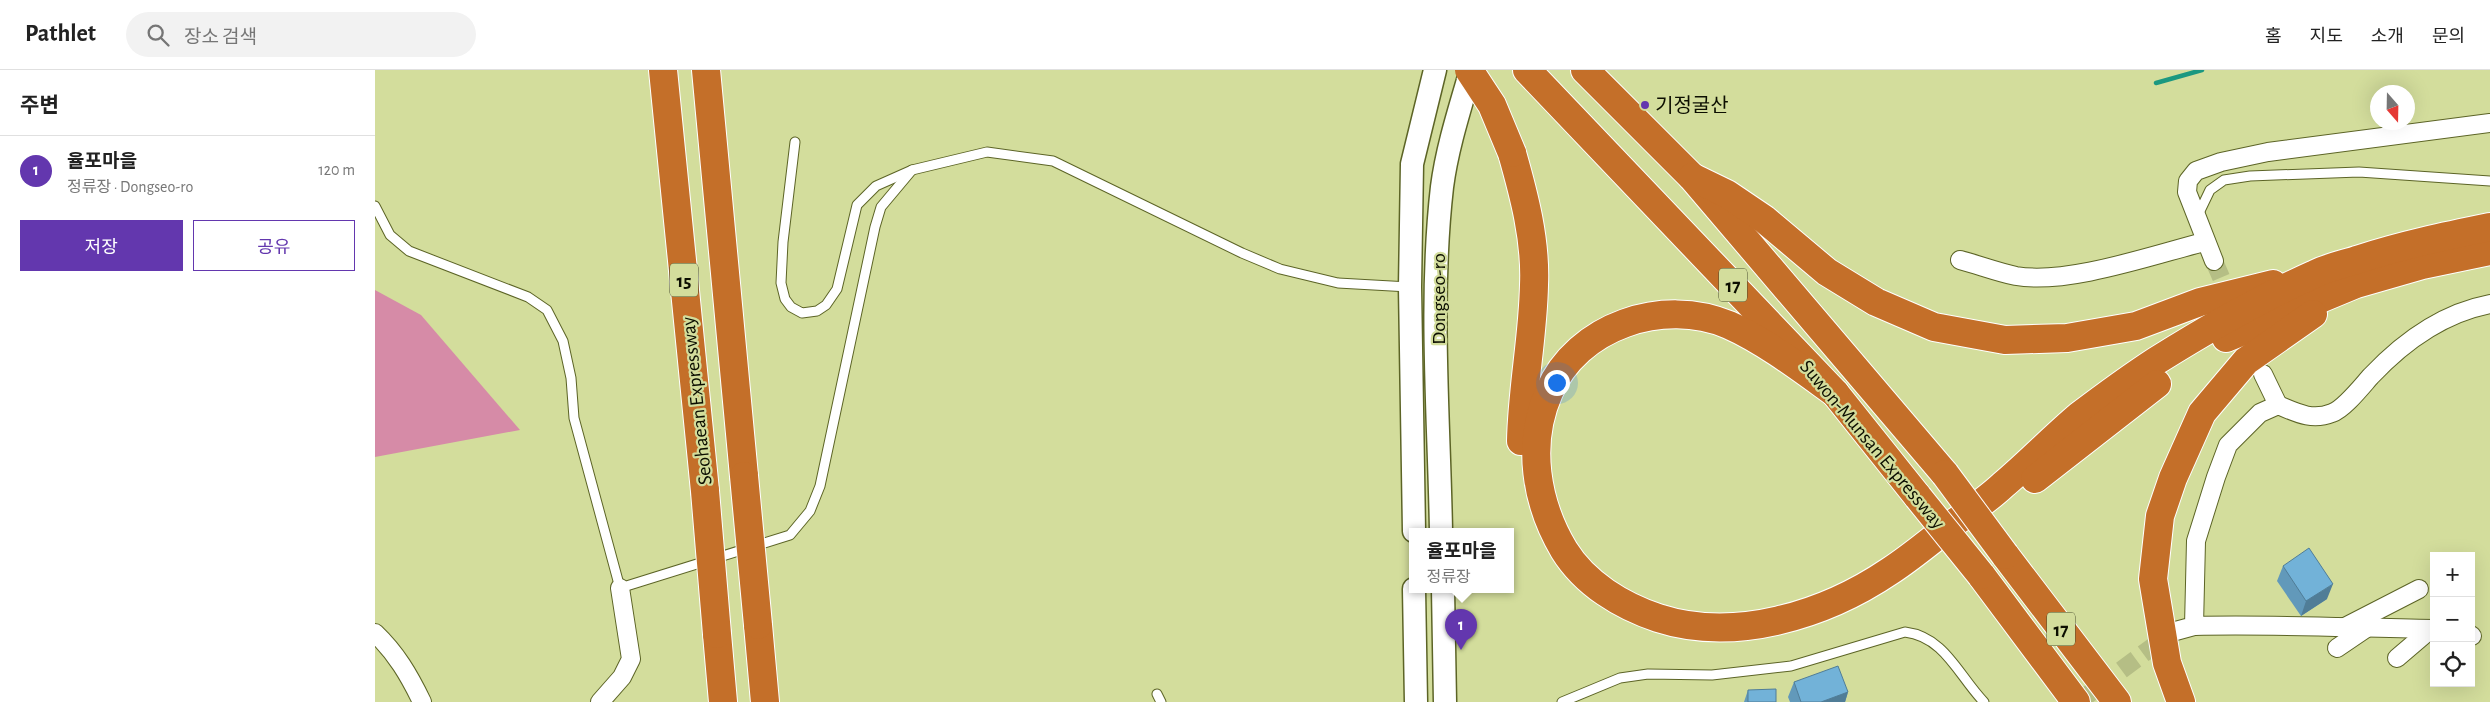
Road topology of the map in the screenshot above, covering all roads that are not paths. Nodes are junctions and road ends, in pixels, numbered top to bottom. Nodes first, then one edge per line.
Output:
1 (663, 70) edge
2 (706, 70) edge
3 (715, 70) edge
4 (1435, 70) edge
5 (1470, 70) edge
6 (1585, 70) edge
7 (1533, 76) edge
8 (2490, 124) edge
9 (711, 127) junction
10 (795, 142) dead end
11 (912, 170) junction
12 (1692, 177) junction
13 (2490, 181) edge
14 (375, 206) edge
15 (2197, 218) junction
16 (2490, 227) edge
17 (2205, 242) junction
18 (2490, 251) edge
19 (1960, 260) dead end
20 (2214, 261) tunnel mouth
21 (2318, 272) junction
22 (2356, 284) junction
23 (1410, 286) junction
24 (2490, 304) edge
25 (2263, 374) dead end
26 (1835, 393) junction
27 (2278, 405) junction
28 (1413, 528) edge
29 (1441, 528) edge
30 (620, 588) junction
31 (2419, 589) dead end
32 (1415, 593) edge
33 (1443, 593) edge
34 (2194, 626) junction
35 (2342, 629) junction
36 (2365, 629) junction
37 (2430, 629) edge
38 (2430, 631) edge
39 (2171, 632) tunnel mouth
40 (375, 633) edge
41 (2337, 648) dead end
42 (2397, 658) dead end
43 (422, 702) edge
44 (600, 702) edge
45 (723, 702) edge
46 (765, 702) edge
47 (1416, 702) edge
48 (1445, 702) edge
49 (1562, 702) edge
50 (1984, 702) edge
51 (2076, 702) edge
52 (2117, 702) edge
53 (2181, 702) edge

1 - 45 highway, Seohaean Expressway / 15, bridge
2 - 9 highway, Seohaean Expressway / 15
3 - 9 highway
4 - 23 street, Dongseo-ro
5 - 22 highway, bridge
5 - 29 street, Dongseo-ro
6 - 12 highway, Suwon-Munsan Expressway / 17
7 - 26 highway, Suwon-Munsan Expressway / 17
8 - 15 street
9 - 46 highway, Seohaean Expressway / 15, bridge
10 - 11 lane
11 - 23 lane
11 - 30 lane
12 - 21 highway
12 - 52 highway, Suwon-Munsan Expressway / 17, bridge
13 - 15 lane
14 - 30 lane
15 - 17 street
16 - 21 highway
17 - 19 street
17 - 20 street
18 - 22 highway
21 - 26 highway
22 - 53 highway
23 - 28 street, Dongseo-ro
24 - 27 street
25 - 27 street
26 - 51 highway, Suwon-Munsan Expressway / 17, bridge
27 - 34 street
30 - 44 street
31 - 35 street
32 - 47 street
33 - 48 street
34 - 35 street
34 - 39 street
35 - 36 street
36 - 37 street
36 - 41 street
38 - 42 street
40 - 43 street
49 - 50 lane

